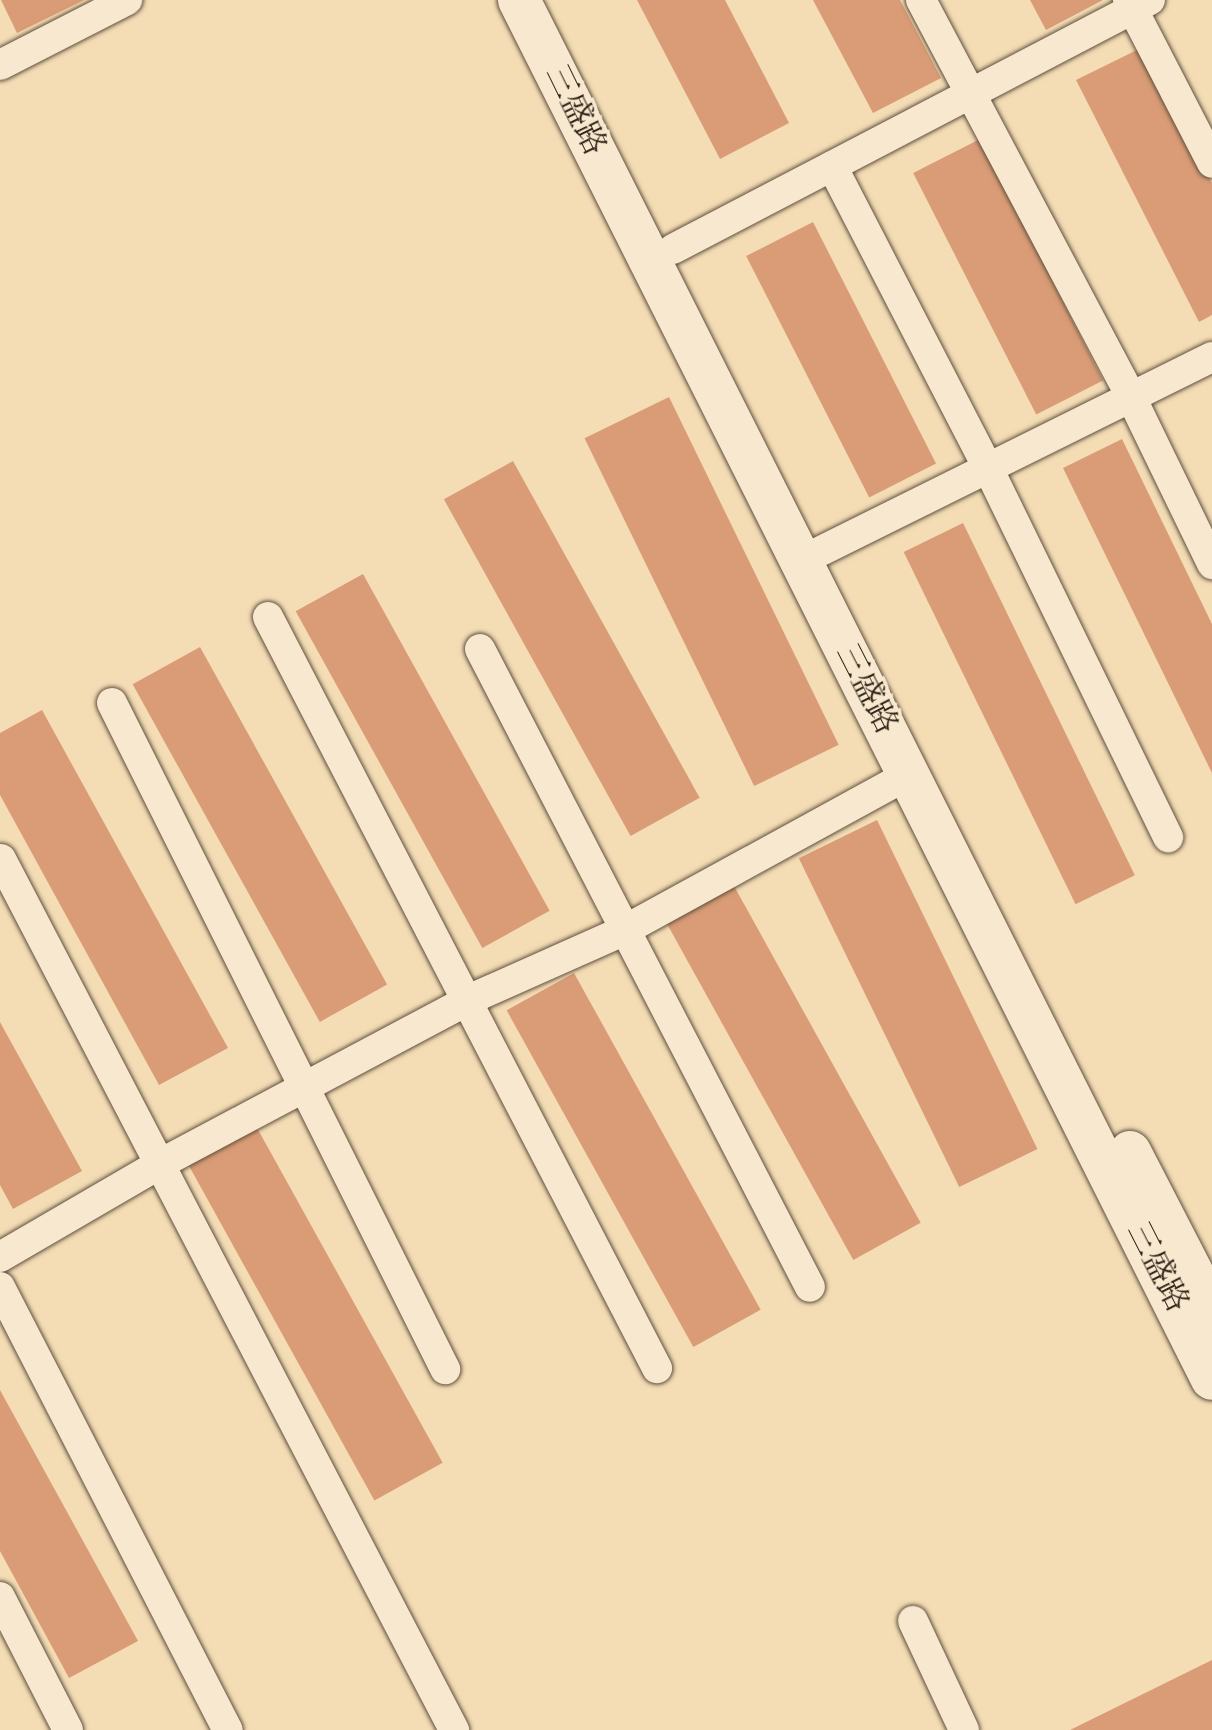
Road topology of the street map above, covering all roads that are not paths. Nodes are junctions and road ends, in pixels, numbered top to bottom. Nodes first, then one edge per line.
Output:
1 (127, 0) edge
2 (519, 0) edge
3 (547, 0) edge
4 (921, 0) edge
5 (1137, 3) edge
6 (0, 65) edge
7 (971, 93) junction
8 (1212, 163) edge
9 (832, 166) junction
10 (673, 249) junction
11 (1212, 357) edge
12 (1131, 397) junction
13 (988, 468) junction
14 (821, 551) junction
15 (1212, 564) edge
16 (268, 617) dead end
17 (480, 649) dead end
18 (112, 703) dead end
19 (908, 775) junction
20 (1168, 837) dead end
21 (1, 859) edge
22 (623, 931) junction
23 (466, 1001) junction
24 (307, 1089) junction
25 (158, 1165) junction
26 (0, 1257) edge
27 (0, 1287) edge
28 (810, 1287) dead end
29 (1212, 1311) edge
30 (657, 1368) dead end
31 (445, 1369) dead end
32 (1212, 1379) edge
33 (0, 1597) edge
34 (913, 1621) dead end
35 (68, 1730) edge
36 (228, 1730) edge
37 (454, 1730) edge
38 (964, 1730) edge

1 - 6 street
2 - 19 main road, 三盛路
3 - 10 main road, 三盛路
4 - 7 street
5 - 7 street
5 - 8 street
7 - 9 street
7 - 12 street
9 - 10 street
9 - 13 street
10 - 14 main road, 三盛路
11 - 12 street
12 - 13 street
12 - 15 street
13 - 14 street
13 - 20 street
14 - 29 main road, 三盛路
16 - 23 street
17 - 22 street
18 - 24 street
19 - 22 street
19 - 32 main road, 三盛路
21 - 25 street
22 - 23 street
22 - 28 street
23 - 24 street
23 - 30 street
24 - 25 street
24 - 31 street
25 - 26 street
25 - 37 street
27 - 36 street
33 - 35 street
34 - 38 street

